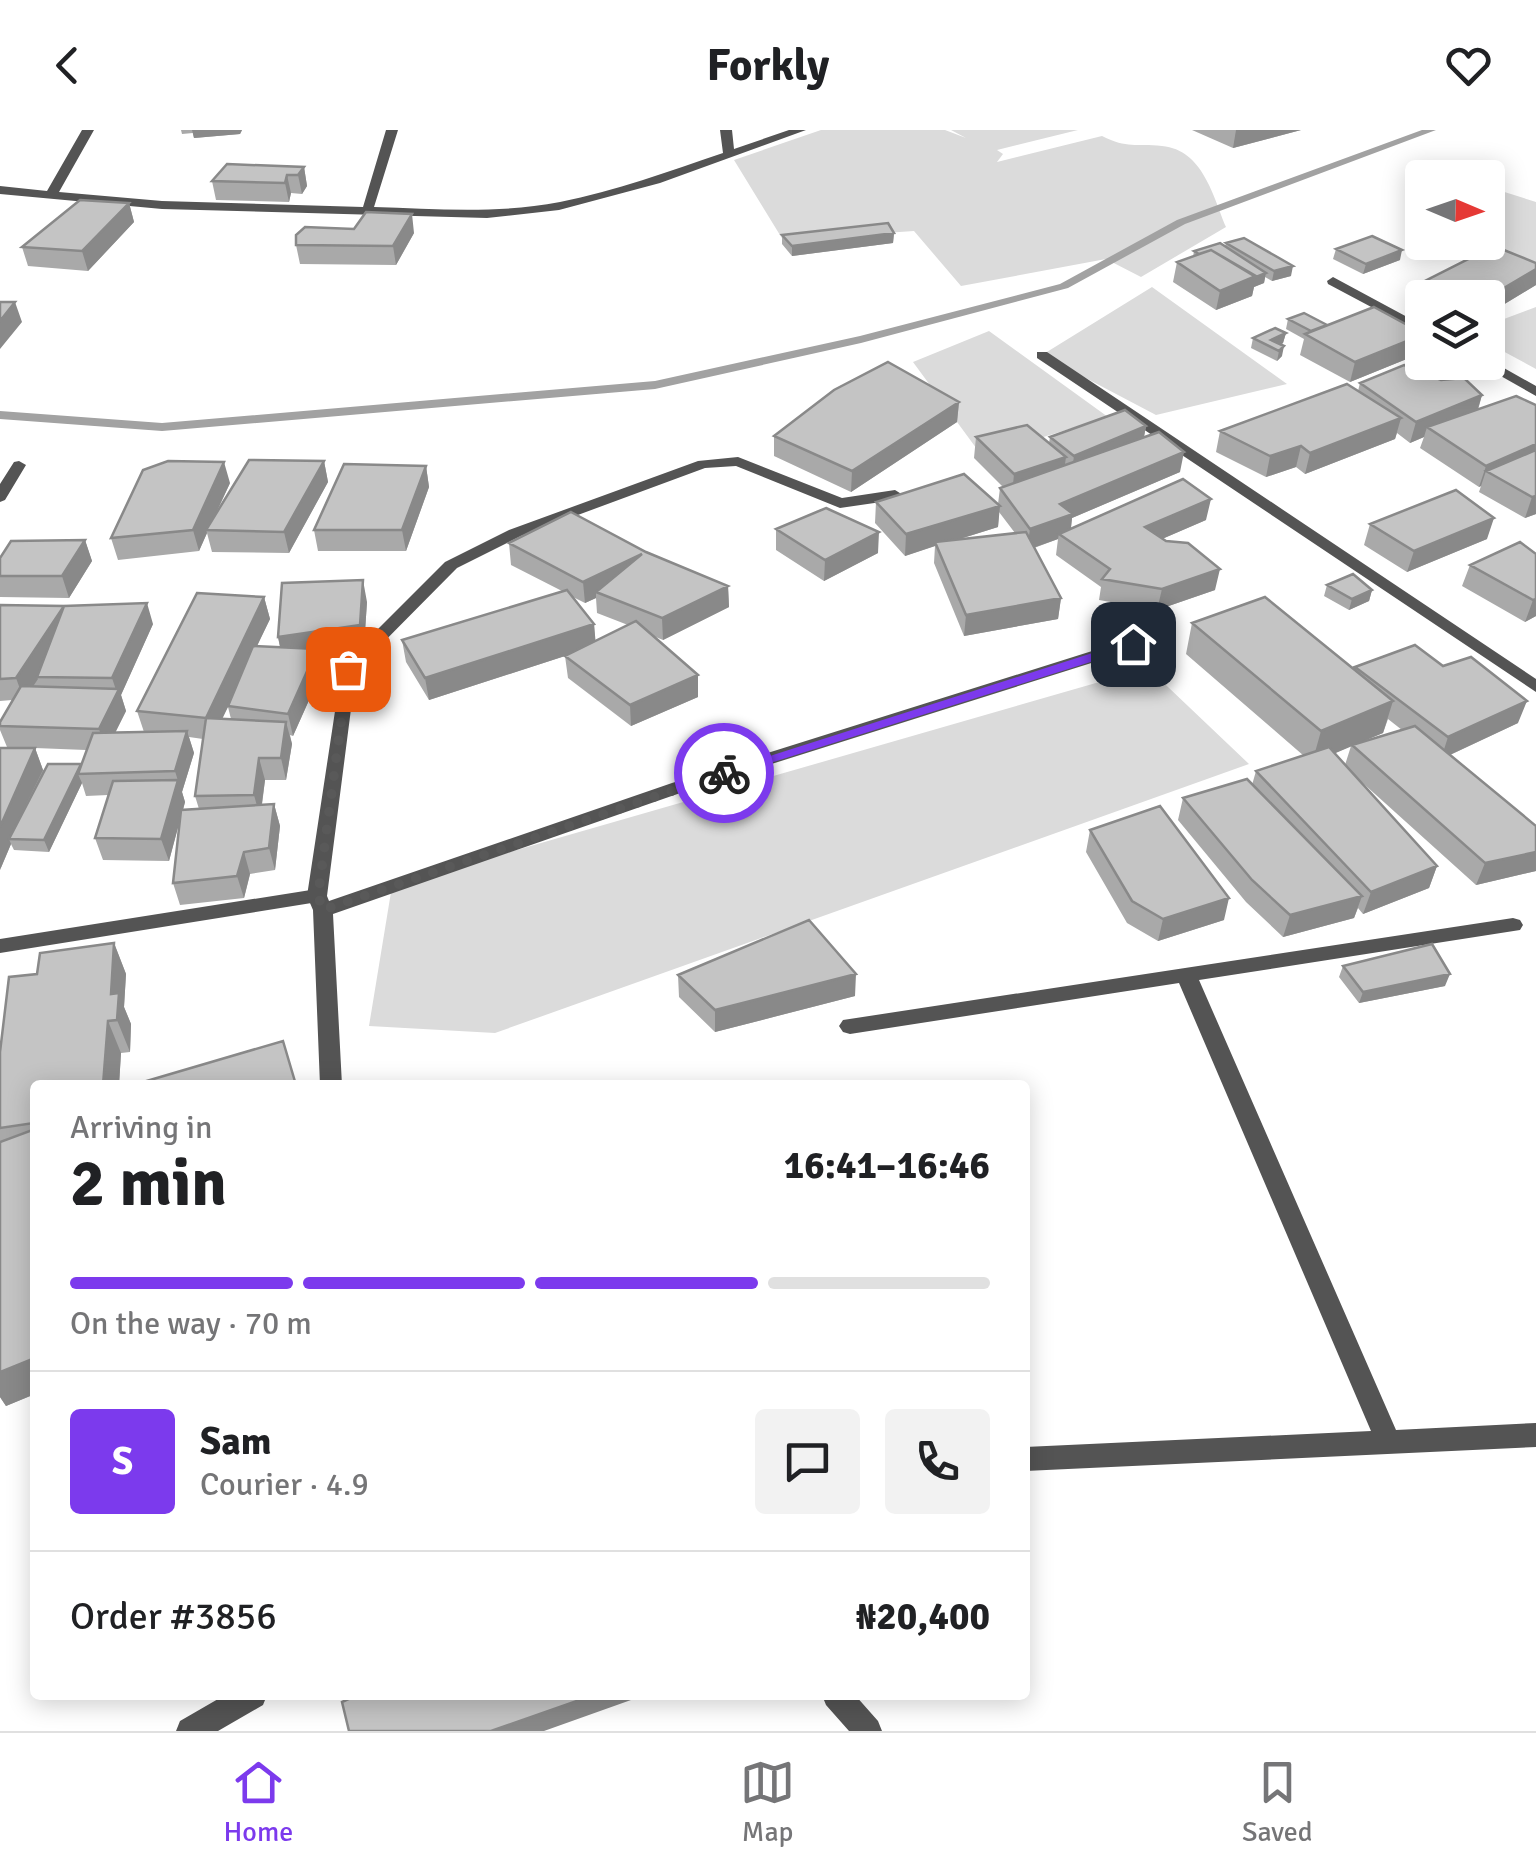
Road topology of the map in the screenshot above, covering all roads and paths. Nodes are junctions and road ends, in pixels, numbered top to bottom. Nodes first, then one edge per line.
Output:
1 (88, 130) edge
2 (392, 130) edge
3 (726, 130) edge
4 (800, 130) edge
5 (729, 154) junction
6 (0, 190) edge
7 (51, 195) junction
8 (367, 212) junction
9 (1333, 281) dead end
10 (1405, 321) edge
11 (1042, 355) dead end
12 (1505, 374) edge
13 (1536, 392) edge
14 (19, 465) dead end
15 (894, 495) edge
16 (0, 497) edge
17 (1133, 644) dead end
18 (1536, 687) edge
19 (320, 903) junction
20 (1514, 925) dead end
21 (0, 946) edge
22 (1186, 975) junction
23 (850, 1026) dead end
24 (331, 1080) edge
25 (1536, 1435) edge
26 (1389, 1443) junction
27 (1030, 1459) edge
28 (244, 1700) edge
29 (840, 1700) edge
30 (190, 1731) edge
31 (868, 1731) edge

1 - 7 street
2 - 8 street
3 - 5 street
4 - 5 street
5 - 8 street
6 - 7 street
7 - 8 street
9 - 10 street
11 - 18 street
12 - 13 street
14 - 16 street
15 - 19 street
17 - 19 street
19 - 21 street
19 - 24 street
20 - 22 street
22 - 23 street
22 - 26 street
25 - 26 street
26 - 27 street
28 - 30 street
29 - 31 street

